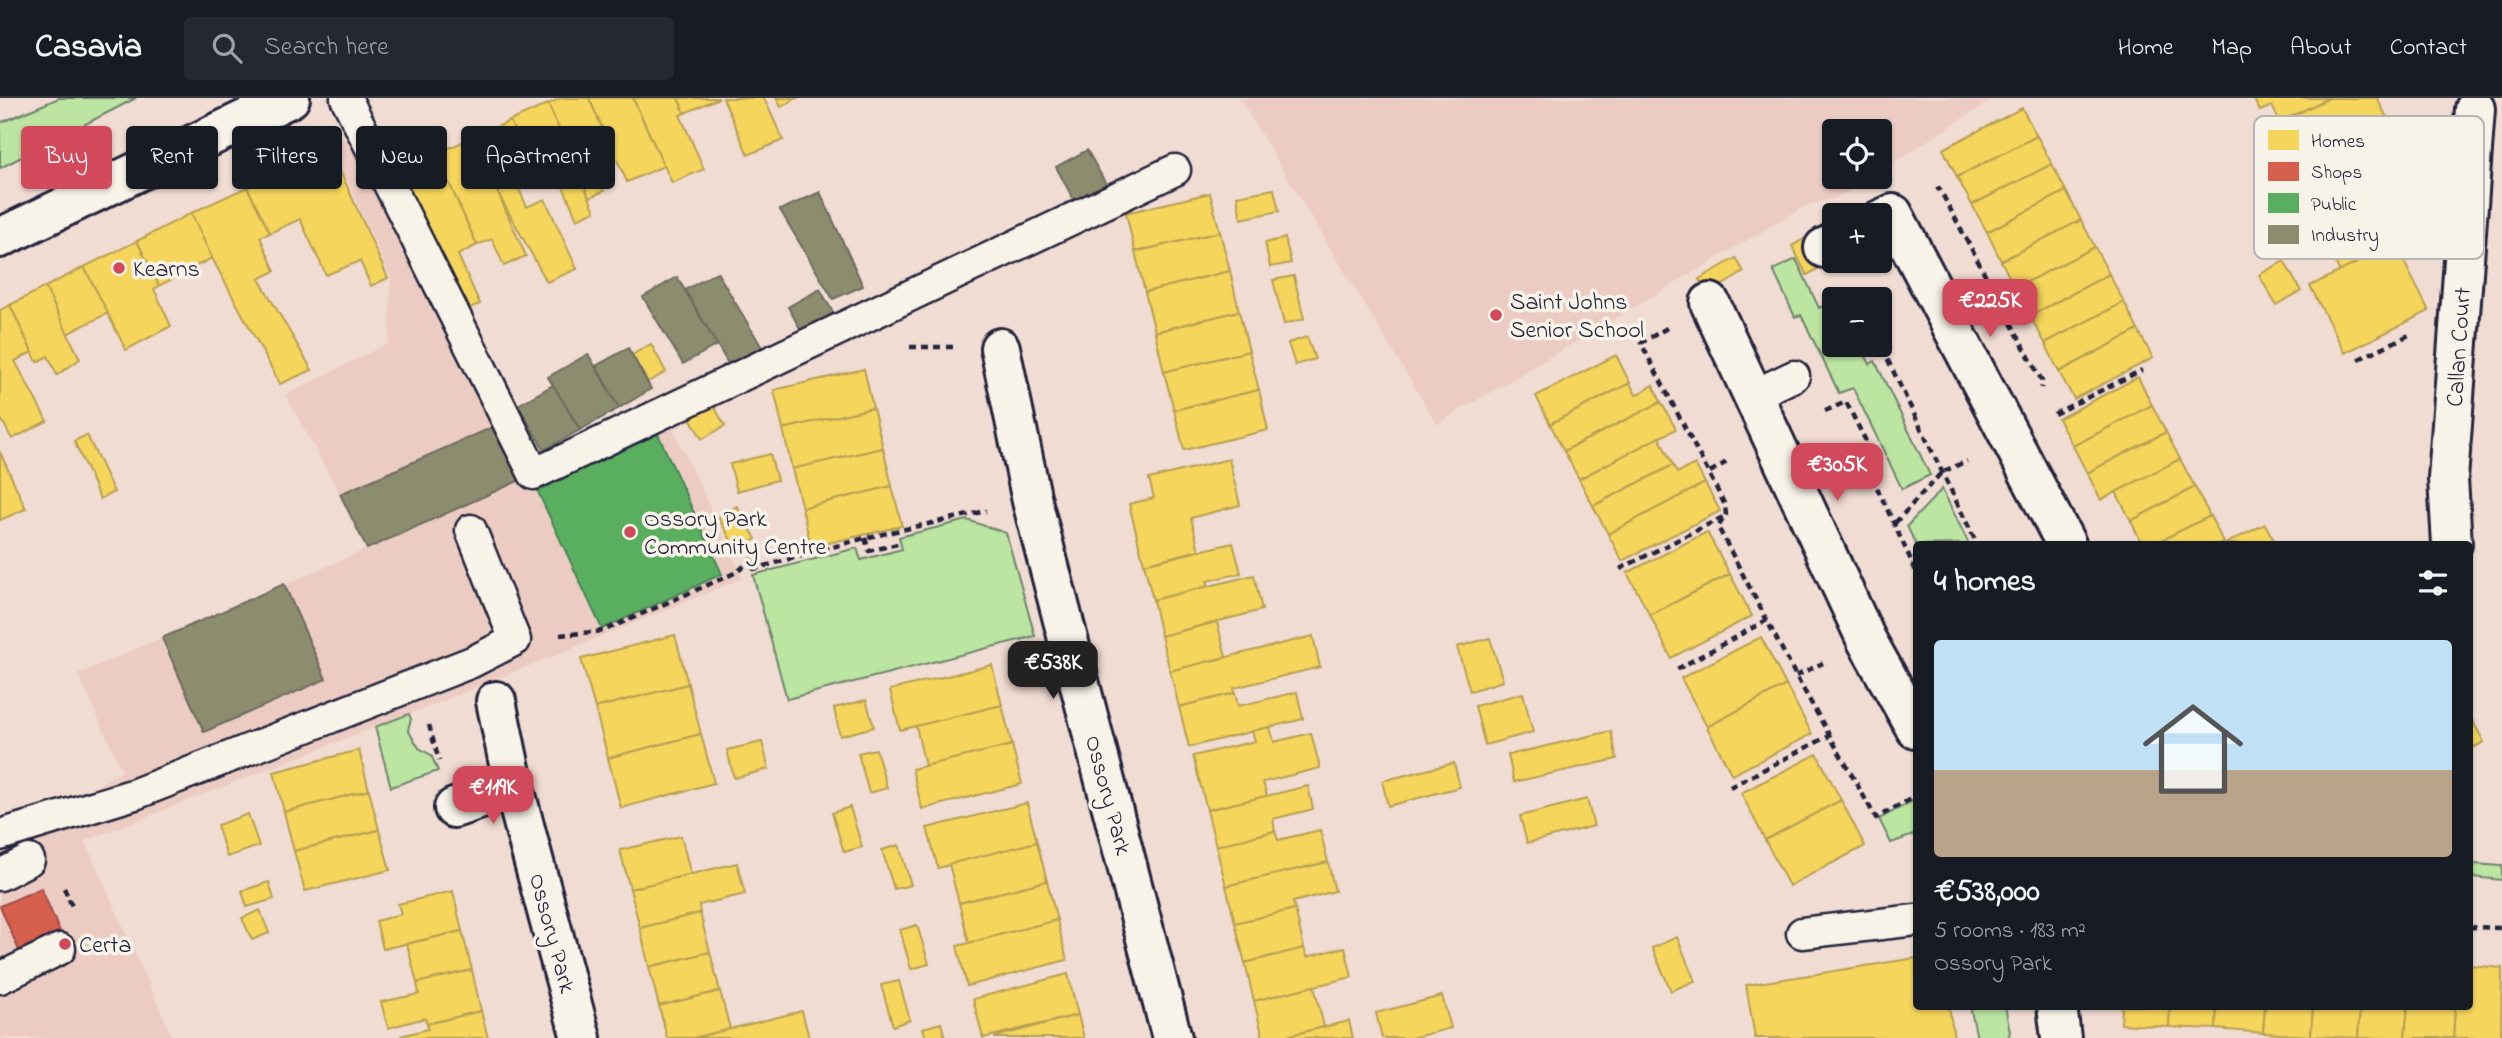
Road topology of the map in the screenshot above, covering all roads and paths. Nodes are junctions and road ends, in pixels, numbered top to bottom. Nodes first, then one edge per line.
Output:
1 (290, 98) edge
2 (346, 98) edge
3 (1175, 170) dead end
4 (1892, 214) edge
5 (0, 237) edge
6 (2469, 259) edge
7 (1710, 303) joint
8 (1000, 348) dead end
9 (1886, 357) edge
10 (2142, 370) dead end
11 (1794, 376) dead end
12 (1754, 395) junction
13 (2049, 416) dead end
14 (1942, 472) junction
15 (1032, 501) junction
16 (1726, 515) junction
17 (1895, 523) dead end
18 (471, 530) dead end
19 (865, 538) junction
20 (1976, 541) edge
21 (2064, 541) edge
22 (2452, 541) edge
23 (901, 543) dead end
24 (1620, 569) dead end
25 (1767, 620) junction
26 (514, 640) junction
27 (1677, 669) dead end
28 (496, 701) dead end
29 (1913, 724) edge
30 (1829, 736) junction
31 (1730, 787) dead end
32 (514, 788) junction
33 (1913, 798) edge
34 (454, 808) dead end
35 (0, 835) edge
36 (29, 860) dead end
37 (0, 875) edge
38 (65, 891) dead end
39 (76, 914) dead end
40 (1913, 920) edge
41 (2473, 927) edge
42 (2502, 928) edge
43 (1802, 933) dead end
44 (60, 949) dead end
45 (0, 978) edge
46 (2058, 1010) edge
47 (581, 1038) edge
48 (1172, 1038) edge
49 (2061, 1038) edge

1 - 5 street
2 - 3 lane
4 - 21 street
6 - 22 street, Callan Court
7 - 12 street
7 - 16 path
8 - 15 street, Ossory Park
9 - 14 path
10 - 13 path
11 - 12 lane
12 - 29 street
14 - 17 path
14 - 20 path
15 - 19 path
15 - 48 street, Ossory Park
16 - 24 path
16 - 25 path
18 - 26 lane
19 - 23 path
19 - 26 path
25 - 27 path
25 - 30 path
26 - 35 lane
28 - 32 street, Ossory Park
30 - 31 path
30 - 33 path
32 - 34 street
32 - 47 street, Ossory Park
36 - 37 lane
38 - 39 path
40 - 43 lane
41 - 42 path
44 - 45 lane
46 - 49 street

